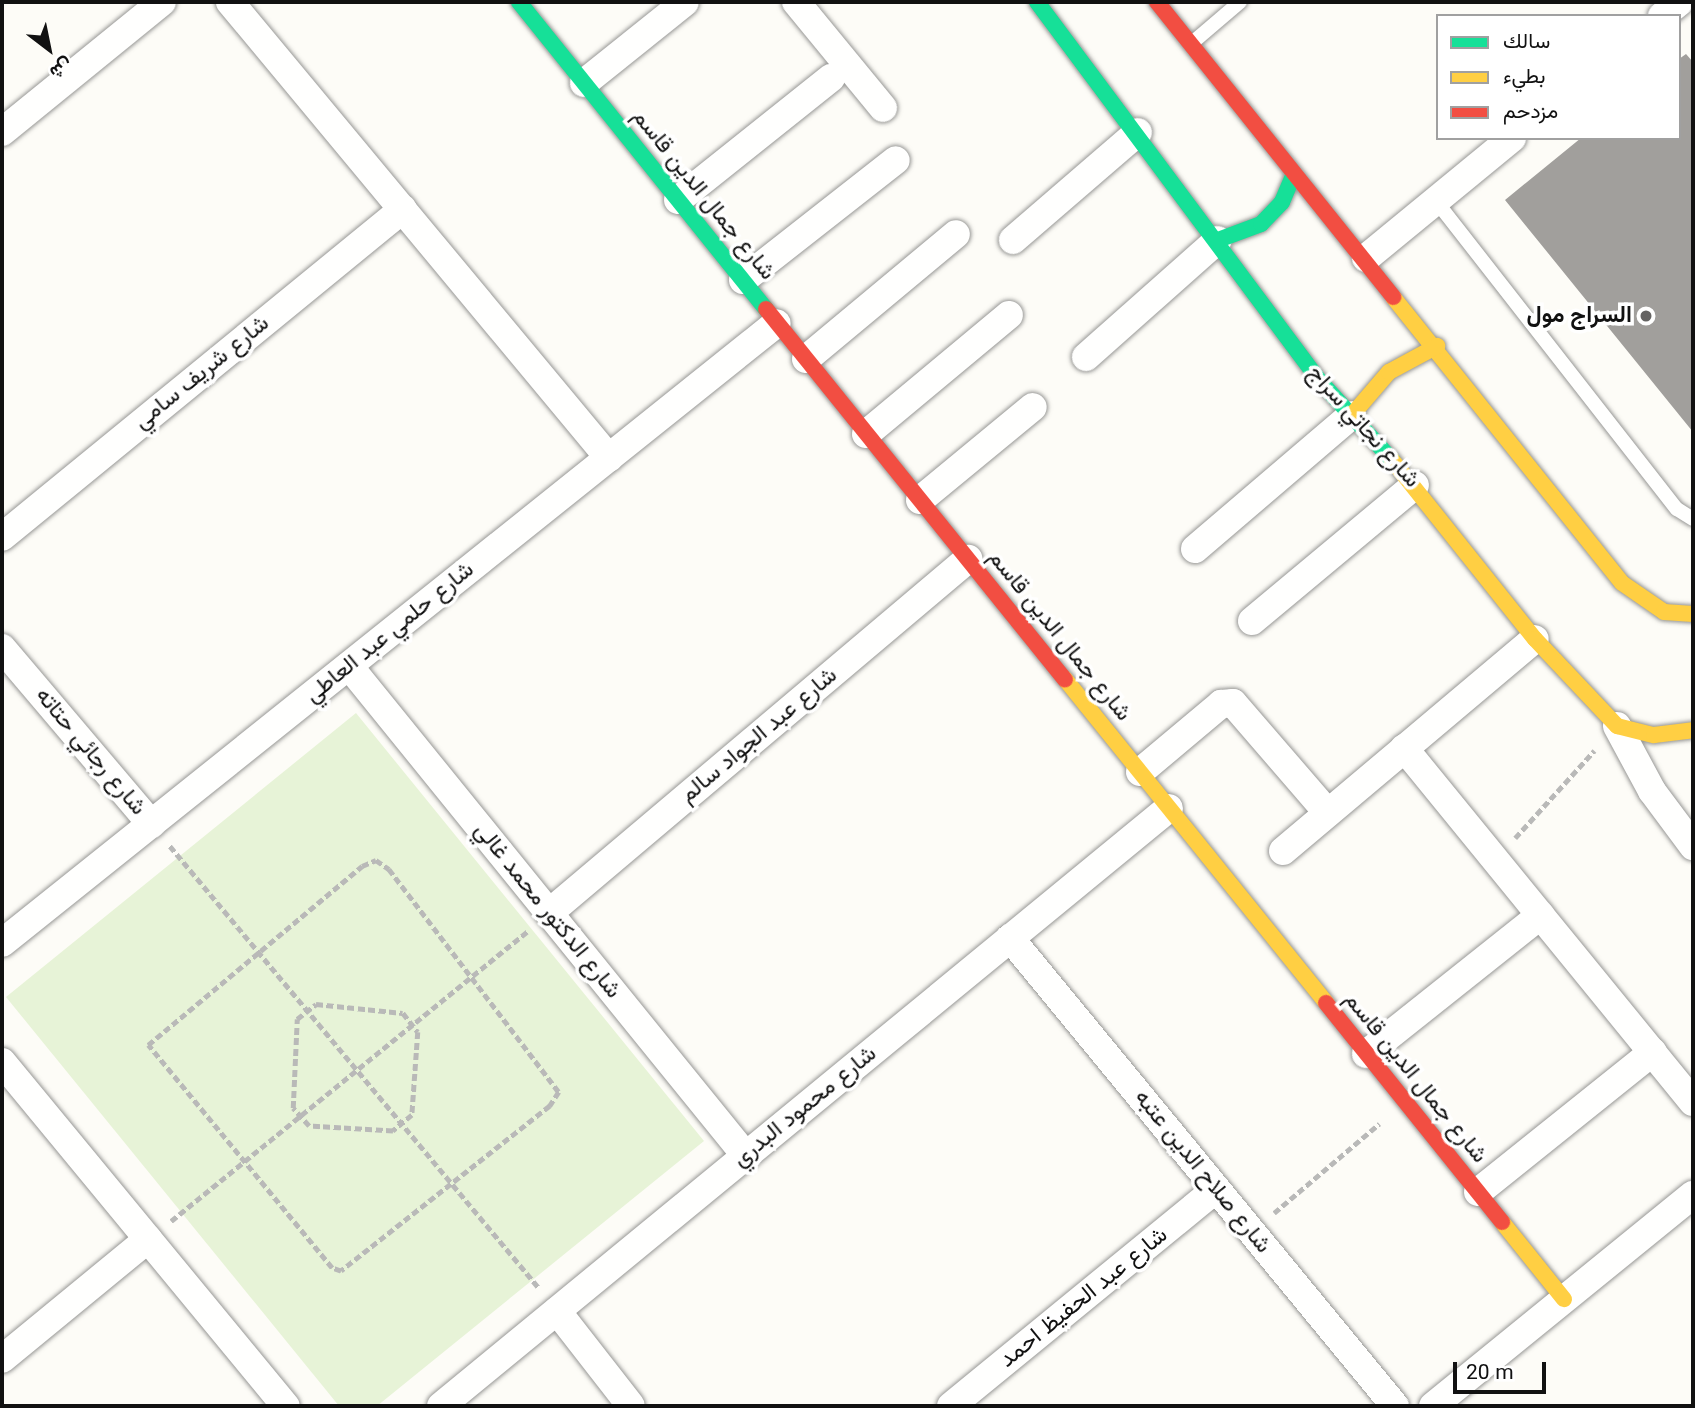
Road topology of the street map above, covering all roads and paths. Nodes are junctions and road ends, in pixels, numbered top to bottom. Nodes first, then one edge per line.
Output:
1 (162, 2) edge
2 (230, 2) edge
3 (519, 2) edge
4 (685, 2) edge
5 (796, 2) edge
6 (1037, 2) edge
7 (1157, 2) edge
8 (1240, 2) edge
9 (1679, 2) edge
10 (1664, 14) edge
11 (1191, 44) junction
12 (831, 78) dead end
13 (584, 83) junction
14 (883, 108) dead end
15 (2, 132) edge
16 (1138, 132) junction
17 (1510, 140) edge
18 (896, 160) dead end
19 (1294, 174) junction
20 (678, 200) junction
21 (1436, 201) junction
22 (403, 209) junction
23 (956, 234) dead end
24 (1013, 240) dead end
25 (1218, 240) junction
26 (1366, 258) junction
27 (743, 280) junction
28 (1009, 315) dead end
29 (777, 323) junction
30 (1437, 345) junction
31 (1086, 357) dead end
32 (806, 359) junction
33 (1033, 407) dead end
34 (1352, 415) junction
35 (866, 434) junction
36 (609, 458) junction
37 (1415, 485) junction
38 (920, 500) junction
39 (1693, 519) edge
40 (2, 537) edge
41 (1195, 549) dead end
42 (968, 559) junction
43 (1693, 614) edge
44 (1252, 621) dead end
45 (1535, 639) junction
46 (2, 648) edge
47 (349, 666) junction
48 (1617, 726) junction
49 (1693, 730) edge
50 (1404, 748) junction
51 (1140, 772) junction
52 (1169, 808) junction
53 (1328, 813) junction
54 (151, 824) junction
55 (1693, 846) edge
56 (1283, 851) dead end
57 (1496, 860) junction
58 (549, 913) junction
59 (1541, 915) junction
60 (1010, 938) junction
61 (2, 943) edge
62 (257, 951) junction
63 (472, 976) junction
64 (307, 1011) junction
65 (412, 1024) junction
66 (1653, 1052) junction
67 (1366, 1054) junction
68 (2, 1062) edge
69 (357, 1070) junction
70 (1693, 1101) edge
71 (1405, 1102) junction
72 (300, 1116) junction
73 (402, 1124) junction
74 (746, 1156) junction
75 (242, 1163) junction
76 (452, 1184) junction
77 (1216, 1189) junction
78 (1478, 1192) junction
79 (1693, 1195) edge
80 (1251, 1232) junction
81 (148, 1239) junction
82 (1564, 1299) junction
83 (557, 1311) junction
84 (2, 1359) edge
85 (286, 1406) edge
86 (441, 1406) edge
87 (631, 1406) edge
88 (951, 1406) edge
89 (1395, 1406) edge
90 (1433, 1406) edge

1 - 15 street
2 - 22 street
3 - 13 street, شارع جمال الدين قاسم
4 - 13 street
5 - 14 street
6 - 16 street, شارع نجاتي سراج
7 - 11 street
8 - 11 lane
9 - 10 street
11 - 19 street
12 - 20 street
13 - 20 street, شارع جمال الدين قاسم
16 - 24 street
16 - 25 street, شارع نجاتي سراج
17 - 21 street
18 - 27 street
19 - 25 street
19 - 26 street
20 - 27 street, شارع جمال الدين قاسم
21 - 26 street
21 - 39 lane
22 - 36 street
22 - 40 street, شارع شريف سامي
23 - 32 street
25 - 31 street
25 - 34 street, شارع نجاتي سراج
26 - 30 street
27 - 29 street, شارع جمال الدين قاسم
28 - 35 street
29 - 32 street, شارع جمال الدين قاسم
29 - 36 street, شارع حلمي عبد العاطي
30 - 34 street
30 - 43 street
32 - 35 street, شارع جمال الدين قاسم
33 - 38 street
34 - 37 street, شارع نجاتي سراج
34 - 41 street
35 - 38 street, شارع جمال الدين قاسم
36 - 47 street, شارع حلمي عبد العاطي
37 - 44 street
37 - 45 street, شارع نجاتي سراج
38 - 42 street, شارع جمال الدين قاسم
42 - 51 street, شارع جمال الدين قاسم
42 - 58 street, شارع عبد الجواد سالم
45 - 48 street, شارع نجاتي سراج
45 - 50 street
46 - 54 street, شارع رجائي حتاته
47 - 54 street, شارع حلمي عبد العاطي
47 - 58 street, شارع الدكتور محمد غالي
48 - 49 street
48 - 55 street, شارع نجاتي سراج
48 - 57 path
50 - 53 street
50 - 57 street
51 - 52 street, شارع جمال الدين قاسم
51 - 53 street
52 - 60 street, شارع محمود البدري
52 - 67 street, شارع جمال الدين قاسم
53 - 56 street
54 - 61 street, شارع حلمي عبد العاطي
54 - 62 path
57 - 59 street
58 - 63 path
58 - 74 street, شارع الدكتور محمد غالي
59 - 66 street
59 - 67 street
60 - 74 street, شارع محمود البدري
60 - 77 street, شارع صلاح الدين عتبه
62 - 63 path
62 - 64 path
62 - 75 path
63 - 65 path
63 - 76 path
64 - 65 path
64 - 69 path
64 - 72 path
65 - 69 path
65 - 73 path
66 - 70 street
66 - 78 street
67 - 71 street, شارع جمال الدين قاسم
68 - 81 street
69 - 72 path
69 - 73 path
71 - 78 street, شارع جمال الدين قاسم
71 - 80 path
72 - 73 path
72 - 75 path
73 - 76 path
74 - 83 street, شارع محمود البدري
75 - 76 path
75 - 81 path
76 - 83 path
77 - 80 street, شارع صلاح الدين عتبه
77 - 88 street, شارع عبد الحفيظ احمد
78 - 82 street, شارع جمال الدين قاسم
79 - 82 street
80 - 89 street, شارع صلاح الدين عتبه
81 - 84 street
81 - 85 street
82 - 90 street
83 - 86 street, شارع محمود البدري
83 - 87 street

